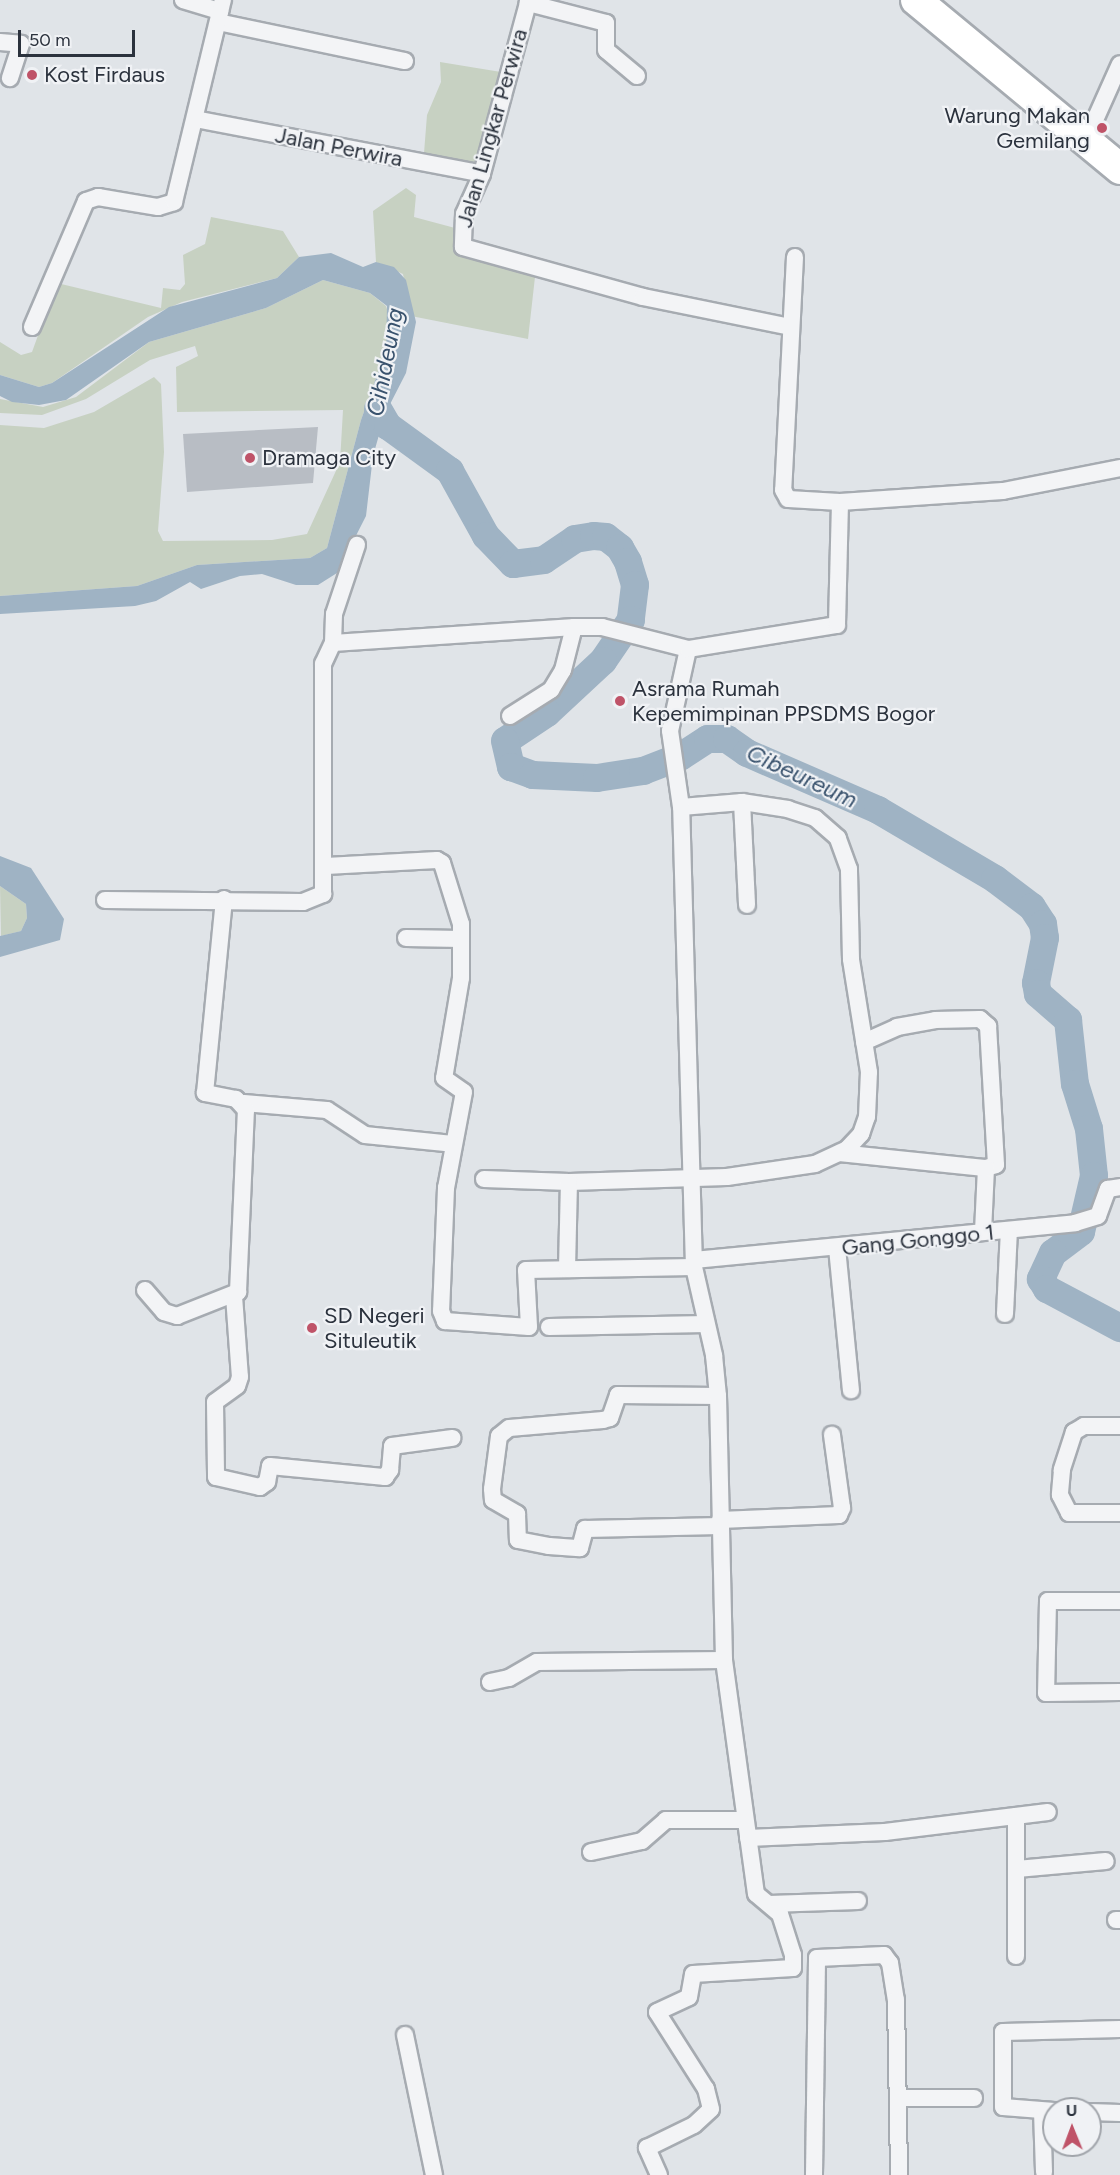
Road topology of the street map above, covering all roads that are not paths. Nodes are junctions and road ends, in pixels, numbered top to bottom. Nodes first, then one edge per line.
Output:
1 (183, 0) edge
2 (915, 0) edge
3 (220, 11) edge
4 (0, 42) edge
5 (405, 61) dead end
6 (1120, 64) edge
7 (637, 76) dead end
8 (10, 78) dead end
9 (195, 119) junction
10 (1086, 140) junction
11 (1120, 169) edge
12 (482, 174) junction
13 (795, 257) dead end
14 (32, 327) dead end
15 (790, 327) junction
16 (1120, 468) edge
17 (840, 502) junction
18 (357, 545) dead end
19 (574, 627) junction
20 (333, 643) junction
21 (688, 649) junction
22 (510, 716) dead end
23 (742, 802) junction
24 (681, 807) junction
25 (326, 866) junction
26 (224, 899) junction
27 (105, 900) dead end
28 (747, 905) dead end
29 (406, 938) dead end
30 (461, 939) junction
31 (864, 1042) junction
32 (243, 1103) junction
33 (453, 1144) junction
34 (840, 1153) junction
35 (986, 1168) junction
36 (484, 1179) dead end
37 (690, 1180) junction
38 (569, 1182) junction
39 (1120, 1187) edge
40 (1009, 1230) junction
41 (983, 1231) junction
42 (837, 1248) junction
43 (694, 1263) junction
44 (567, 1269) junction
45 (145, 1290) dead end
46 (234, 1296) junction
47 (1005, 1314) dead end
48 (706, 1324) junction
49 (549, 1327) dead end
50 (851, 1390) dead end
51 (718, 1396) junction
52 (1120, 1425) edge
53 (832, 1435) dead end
54 (452, 1438) dead end
55 (1120, 1513) edge
56 (720, 1523) junction
57 (1120, 1601) edge
58 (724, 1660) junction
59 (490, 1682) dead end
60 (1120, 1692) edge
61 (1048, 1812) dead end
62 (1016, 1816) junction
63 (744, 1821) junction
64 (748, 1838) junction
65 (591, 1852) dead end
66 (1106, 1861) dead end
67 (1017, 1869) junction
68 (858, 1901) dead end
69 (770, 1904) junction
70 (1016, 1956) dead end
71 (1120, 2029) edge
72 (405, 2035) dead end
73 (974, 2097) dead end
74 (899, 2098) junction
75 (1042, 2111) edge
76 (1102, 2112) edge
77 (1120, 2113) edge
78 (1045, 2157) edge
79 (1044, 2172) dead end
80 (434, 2175) edge
81 (659, 2175) edge
82 (814, 2175) edge
83 (899, 2175) edge

1 - 3 street
2 - 10 highway
3 - 5 street
3 - 9 street
4 - 8 street
6 - 10 street
7 - 12 street, Jalan Lingkar Perwira
9 - 12 street, Jalan Perwira
9 - 14 street
10 - 11 highway
12 - 15 street, Jalan Lingkar Perwira
13 - 15 street
15 - 17 street
16 - 17 street
17 - 21 street
18 - 20 street
19 - 20 street
19 - 21 street
19 - 22 street
20 - 25 street
21 - 24 street
23 - 24 street
23 - 28 street
23 - 31 street
24 - 37 street
25 - 26 street
25 - 30 street
26 - 27 street
26 - 32 street
29 - 30 street
30 - 33 street
31 - 34 street
31 - 35 street
32 - 33 street
32 - 46 street
33 - 44 street, Gang Gonggo 1
34 - 35 street
34 - 37 street
35 - 41 street
36 - 38 street
37 - 38 street
37 - 43 street
38 - 44 street
39 - 40 street, Gang Gonggo 1
40 - 41 street, Gang Gonggo 1
40 - 47 street
41 - 42 street, Gang Gonggo 1
42 - 43 street, Gang Gonggo 1
42 - 50 street
43 - 44 street, Gang Gonggo 1
43 - 48 street
45 - 46 street
46 - 54 street
48 - 49 street
48 - 51 street
51 - 56 street
51 - 56 street
52 - 55 street
53 - 56 street
56 - 58 street
57 - 60 street
58 - 59 street
58 - 63 street
61 - 62 street
62 - 64 street
62 - 67 street
63 - 64 street
63 - 65 street
64 - 69 street
66 - 67 street
67 - 70 street
68 - 69 street
69 - 81 street
71 - 75 street
72 - 80 street
73 - 74 street
74 - 82 street
74 - 83 street
76 - 77 street
78 - 79 street

